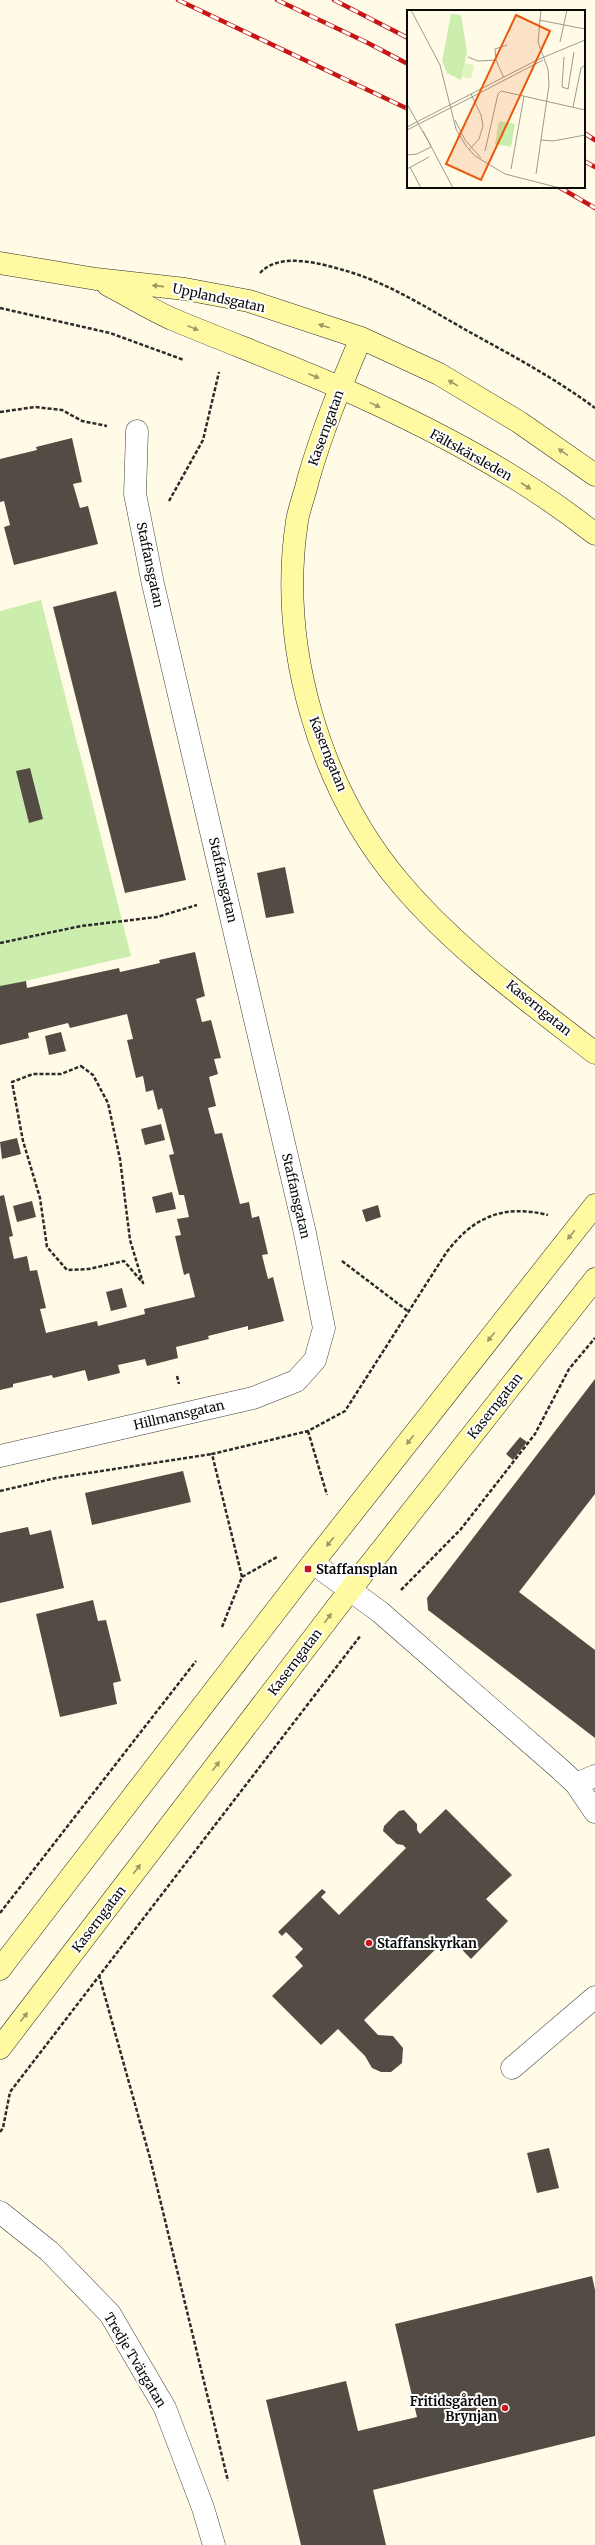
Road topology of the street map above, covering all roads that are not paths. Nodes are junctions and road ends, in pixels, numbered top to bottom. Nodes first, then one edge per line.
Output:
1 (0, 263) edge
2 (96, 279) junction
3 (362, 338) junction
4 (340, 388) junction
5 (137, 431) road end
6 (595, 475) edge
7 (595, 534) edge
8 (595, 1053) edge
9 (595, 1204) edge
10 (595, 1279) edge
11 (324, 1328) joint
12 (0, 1456) edge
13 (313, 1563) junction
14 (350, 1590) junction
15 (586, 1780) edge
16 (595, 1812) edge
17 (0, 1969) edge
18 (595, 1997) edge
19 (0, 2048) edge
20 (512, 2068) dead end
21 (0, 2212) edge
22 (214, 2545) edge

1 - 2 main road, Upplandsgatan
3 -> 2 main road, Upplandsgatan
2 -> 4 main road, Upplandsgatan
3 - 4 main road, Kaserngatan
6 -> 3 main road
4 -> 7 main road, Fältskärsleden
4 - 8 main road, Kaserngatan
5 - 11 street, Staffansgatan
9 -> 13 main road
10 - 14 main road, Kaserngatan
11 - 12 street, Hillmansgatan
13 - 14 street
13 - 17 main road
14 - 15 street
19 -> 14 main road, Kaserngatan
15 - 16 street
18 - 20 street
21 - 22 street, Tredje Tvärgatan

